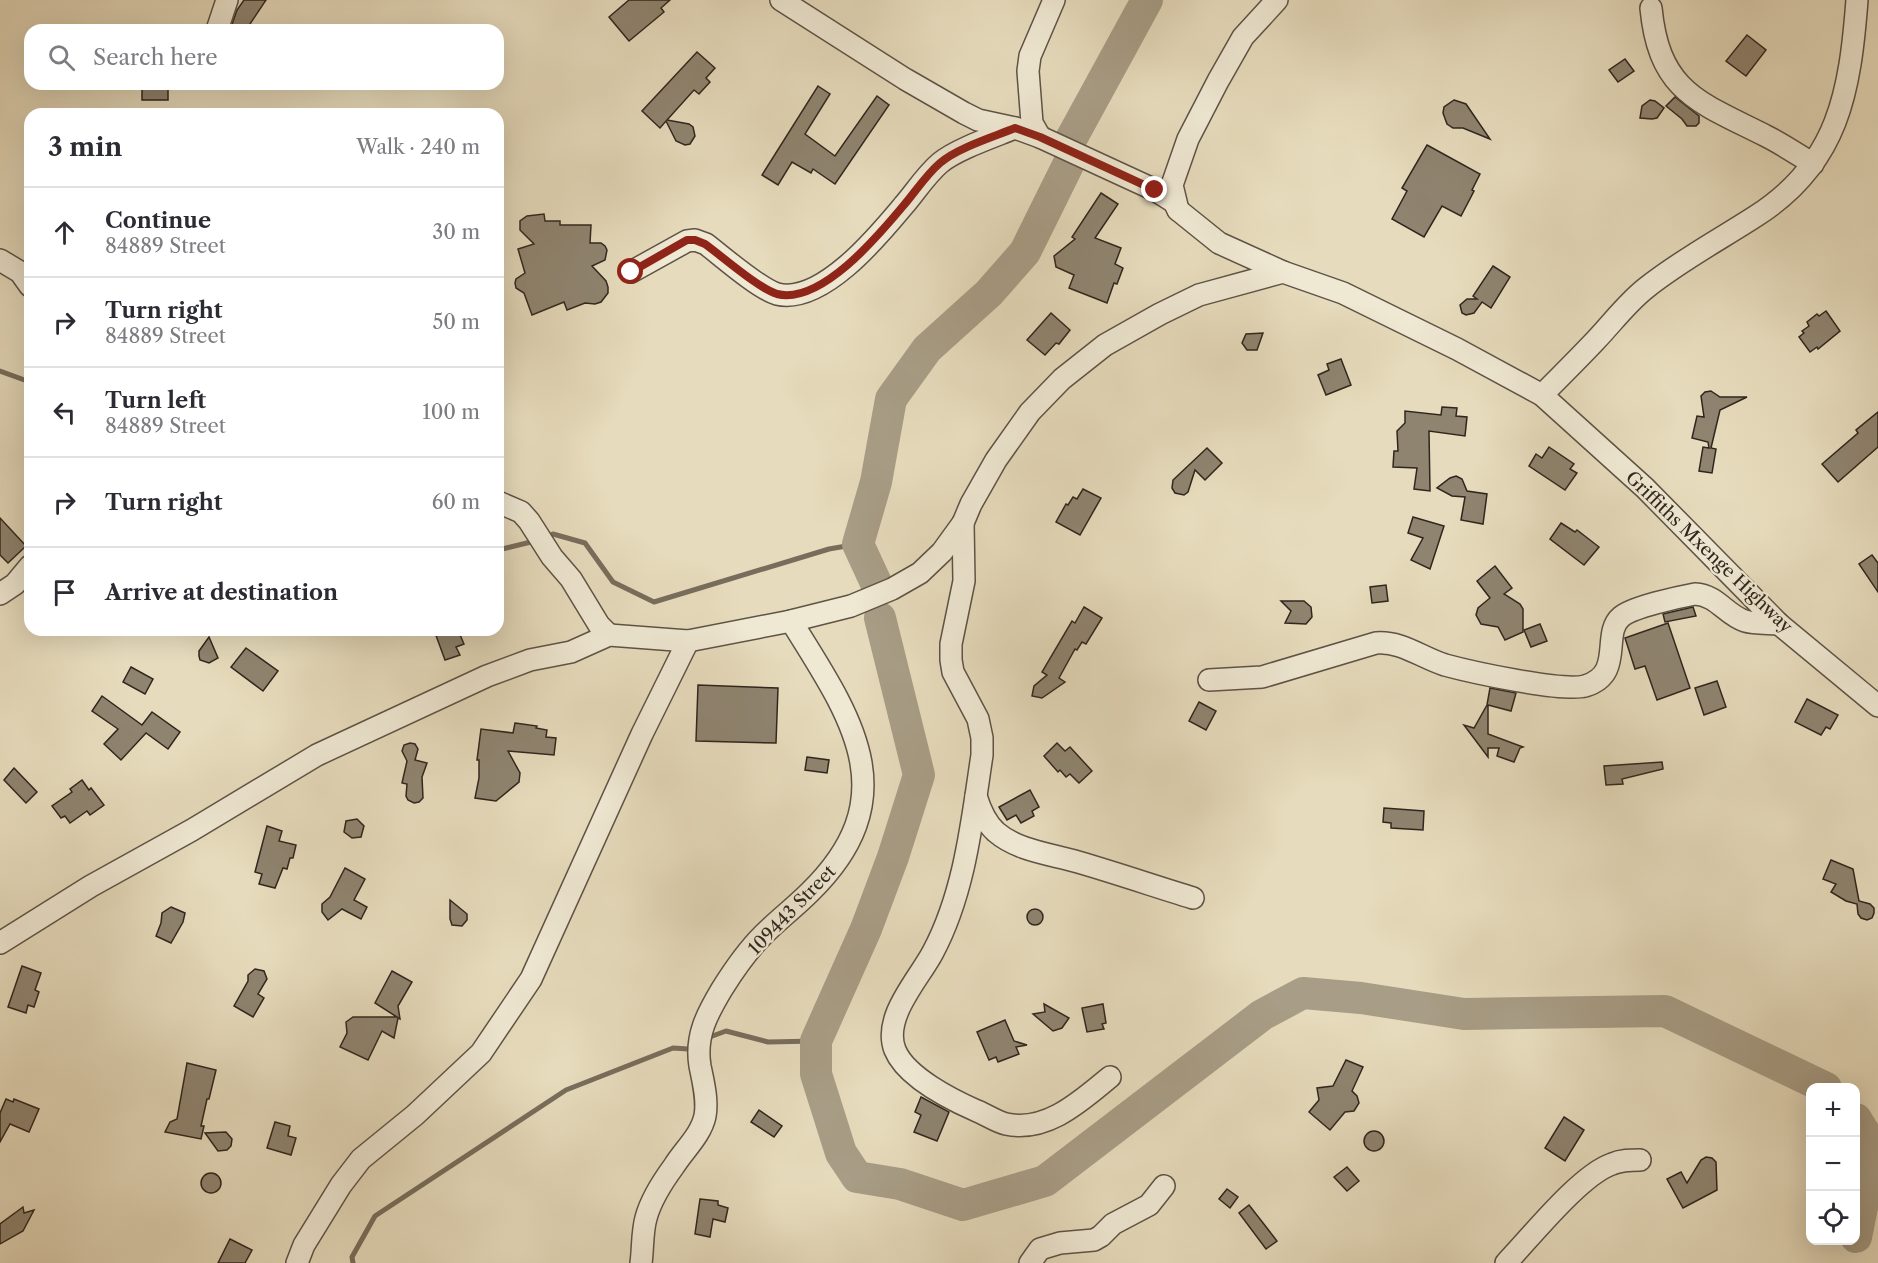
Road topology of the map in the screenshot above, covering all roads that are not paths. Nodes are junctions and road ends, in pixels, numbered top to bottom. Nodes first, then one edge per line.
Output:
1 (227, 0) edge
2 (781, 0) edge
3 (1054, 0) edge
4 (1277, 0) edge
5 (1857, 0) edge
6 (1651, 9) dead end
7 (219, 24) edge
8 (1015, 128) junction
9 (1040, 137) junction
10 (1813, 164) junction
11 (1178, 210) junction
12 (0, 260) edge
13 (631, 272) dead end
14 (1282, 272) junction
15 (24, 278) edge
16 (1542, 395) junction
17 (504, 505) edge
18 (963, 523) junction
19 (24, 573) edge
20 (0, 594) edge
21 (791, 621) junction
22 (1779, 624) junction
23 (609, 635) junction
24 (688, 640) junction
25 (1209, 680) dead end
26 (1878, 706) edge
27 (976, 796) junction
28 (1193, 898) dead end
29 (0, 943) edge
30 (1110, 1077) dead end
31 (1640, 1160) dead end
32 (1164, 1186) dead end
33 (297, 1263) edge
34 (641, 1263) edge
35 (1030, 1263) edge
36 (1506, 1263) edge

1 - 7 street
2 - 8 street, Griffiths Mxenge Highway
3 - 9 street
4 - 11 street
5 - 10 street
6 - 10 street
8 - 9 street, Griffiths Mxenge Highway
8 - 13 street
9 - 11 street, Griffiths Mxenge Highway
10 - 16 street
11 - 14 street, Griffiths Mxenge Highway
12 - 15 street
14 - 16 street, Griffiths Mxenge Highway
14 - 18 street
16 - 22 street, Griffiths Mxenge Highway
17 - 23 street
18 - 21 street
18 - 27 street
19 - 20 street
21 - 24 street
21 - 34 street, 109443 Street
22 - 25 street
22 - 26 street, Griffiths Mxenge Highway
23 - 24 street
23 - 29 street
24 - 33 street
27 - 28 street
27 - 30 street
31 - 36 street
32 - 35 street

